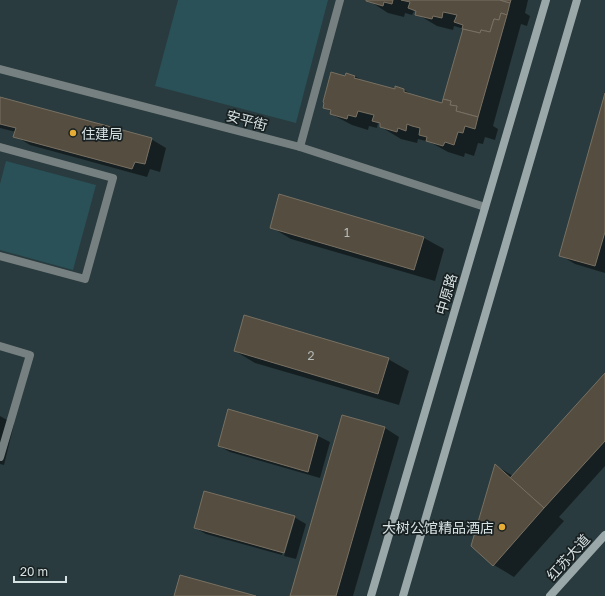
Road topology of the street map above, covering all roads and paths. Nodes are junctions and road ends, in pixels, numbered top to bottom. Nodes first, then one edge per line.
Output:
1 (340, 0) edge
2 (546, 0) edge
3 (577, 0) edge
4 (0, 69) edge
5 (0, 147) edge
6 (300, 147) junction
7 (485, 207) junction
8 (0, 256) edge
9 (0, 346) edge
10 (0, 457) edge
11 (605, 535) edge
12 (371, 596) edge
13 (403, 596) edge
14 (550, 596) edge

1 - 6 street
2 - 7 main road, 中原路
3 - 13 main road
4 - 6 street, 安平街
5 - 8 street
6 - 7 street, 安平街
7 - 12 main road, 中原路
9 - 10 street
11 - 14 main road, 红苏大道

